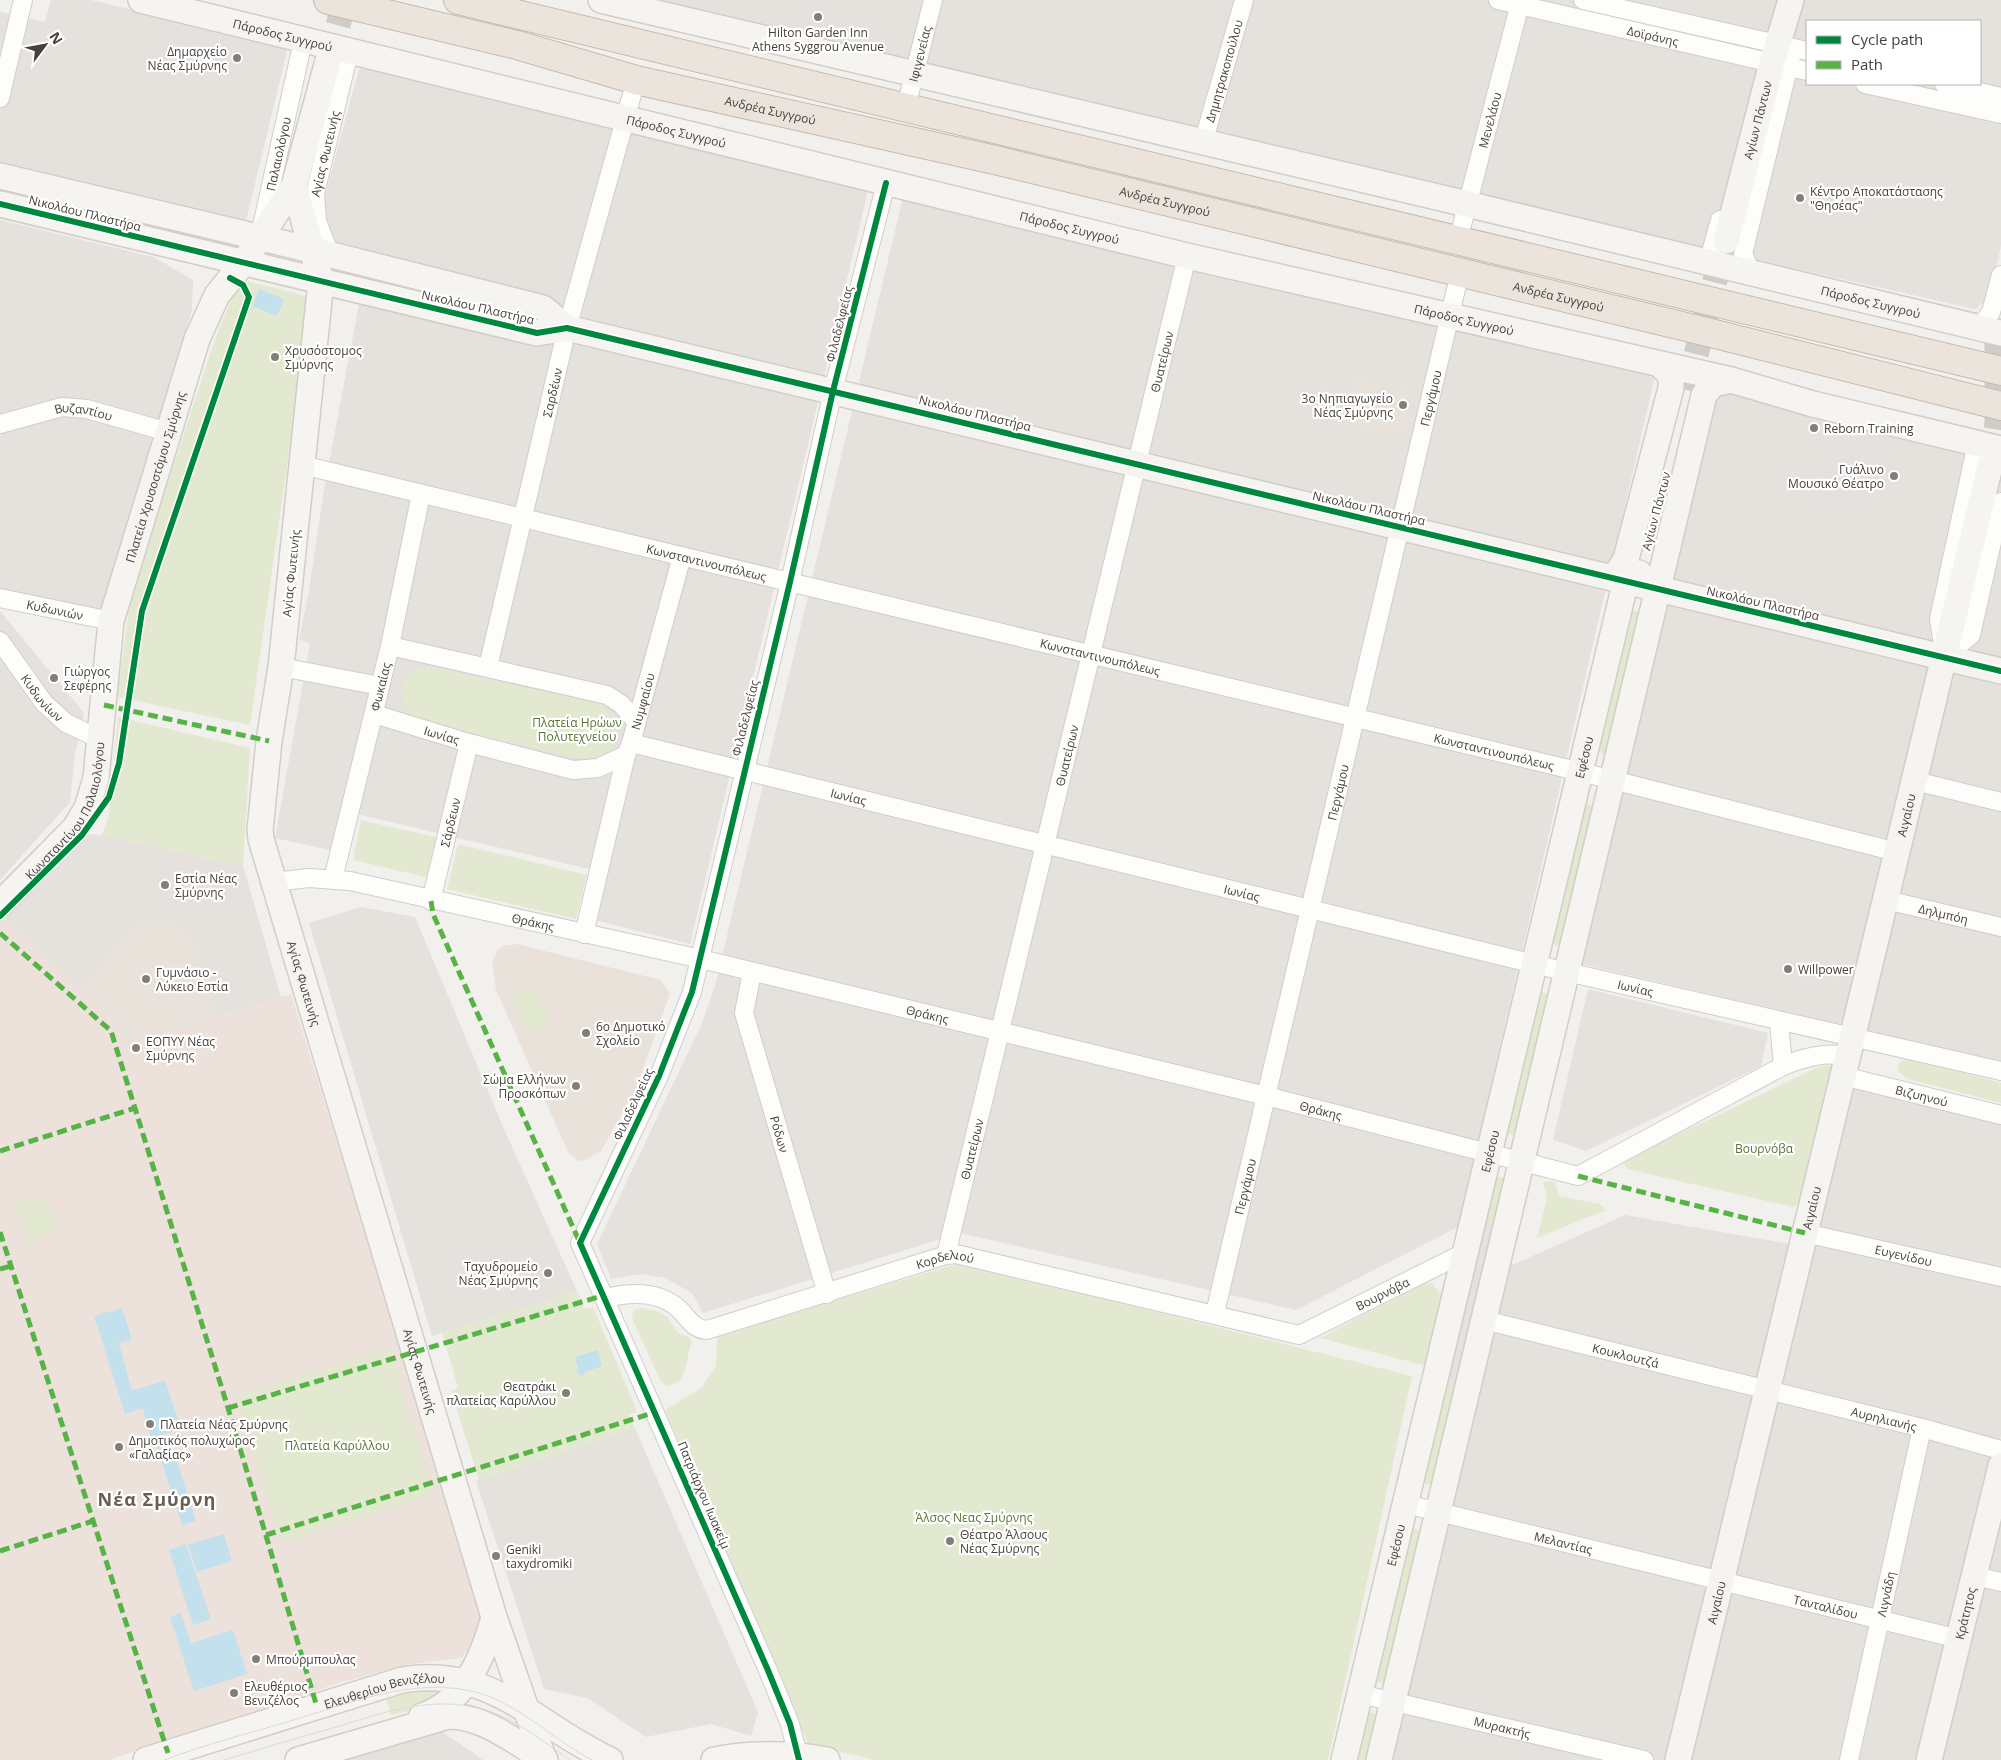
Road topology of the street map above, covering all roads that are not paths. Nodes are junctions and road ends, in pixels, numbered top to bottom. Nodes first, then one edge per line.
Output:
1 (23, 0) edge
2 (141, 0) edge
3 (328, 0) edge
4 (458, 0) edge
5 (601, 0) edge
6 (933, 0) edge
7 (1244, 0) edge
8 (1498, 0) edge
9 (1583, 0) edge
10 (1791, 0) edge
11 (1520, 2) edge
12 (642, 5) edge
13 (303, 41) junction
14 (1781, 54) edge
15 (339, 57) junction
16 (1806, 70) edge
17 (916, 75) junction
18 (636, 80) junction
19 (1870, 85) edge
20 (1948, 85) edge
21 (2001, 97) edge
22 (0, 98) edge
23 (906, 108) junction
24 (2001, 114) edge
25 (626, 120) junction
26 (1203, 143) junction
27 (0, 176) edge
28 (886, 183) junction
29 (294, 186) junction
30 (0, 204) edge
31 (1466, 204) junction
32 (260, 238) junction
33 (1458, 240) junction
34 (1726, 241) tunnel mouth
35 (193, 250) junction
36 (321, 252) junction
37 (1187, 256) junction
38 (244, 263) junction
39 (1708, 263) junction
40 (1460, 272) junction
41 (1752, 274) junction
42 (2001, 275) edge
43 (321, 282) junction
44 (217, 295) junction
45 (1450, 318) junction
46 (567, 328) junction
47 (1990, 331) edge
48 (1661, 365) junction
49 (2001, 371) edge
50 (1731, 380) junction
51 (1687, 390) tunnel mouth
52 (833, 391) junction
53 (2001, 406) edge
54 (0, 424) edge
55 (168, 432) junction
56 (1989, 453) edge
57 (1137, 464) junction
58 (302, 465) junction
59 (421, 494) junction
60 (2001, 502) edge
61 (522, 518) junction
62 (1401, 527) junction
63 (682, 556) junction
64 (1633, 580) junction
65 (790, 582) junction
66 (0, 598) edge
67 (111, 620) junction
68 (0, 643) edge
69 (390, 646) junction
70 (1091, 655) junction
71 (1944, 657) junction
72 (282, 667) junction
73 (488, 667) junction
74 (2001, 671) edge
75 (380, 686) junction
76 (104, 705) joint
77 (374, 714) junction
78 (1356, 718) junction
79 (636, 722) junction
80 (100, 739) junction
81 (469, 743) junction
82 (629, 749) junction
83 (744, 771) junction
84 (1581, 772) junction
85 (1612, 781) junction
86 (1915, 781) junction
87 (2001, 802) edge
88 (1045, 844) junction
89 (1897, 852) junction
90 (332, 878) junction
91 (272, 882) junction
92 (1886, 900) junction
93 (432, 901) junction
94 (0, 904) edge
95 (1310, 910) junction
96 (2001, 927) edge
97 (584, 934) junction
98 (701, 959) junction
99 (1535, 964) junction
100 (752, 972) junction
101 (1568, 972) junction
102 (1779, 1022) junction
103 (1000, 1032) junction
104 (1848, 1056) junction
105 (1783, 1066) junction
106 (2001, 1071) edge
107 (1266, 1096) junction
108 (2001, 1115) edge
109 (1490, 1155) junction
110 (1522, 1162) junction
111 (1806, 1233) junction
112 (580, 1243) joint
113 (1466, 1252) junction
114 (946, 1255) junction
115 (2001, 1277) edge
116 (827, 1294) junction
117 (606, 1298) junction
118 (1215, 1313) junction
119 (1484, 1320) junction
120 (1299, 1335) joint
121 (1768, 1390) junction
122 (1922, 1428) junction
123 (2001, 1450) edge
124 (2001, 1466) edge
125 (1406, 1504) junction
126 (1438, 1512) junction
127 (1974, 1576) junction
128 (1722, 1580) junction
129 (2001, 1582) edge
130 (494, 1617) junction
131 (1880, 1620) junction
132 (1959, 1639) junction
133 (466, 1682) junction
134 (1360, 1694) junction
135 (1393, 1703) junction
136 (526, 1708) junction
137 (580, 1743) junction
138 (798, 1758) edge
139 (146, 1760) edge
140 (296, 1760) edge
141 (544, 1760) edge
142 (610, 1760) edge
143 (714, 1760) edge
144 (827, 1760) edge
145 (1344, 1760) edge
146 (1379, 1760) edge
147 (1644, 1760) edge
148 (1678, 1760) edge
149 (1849, 1760) edge
150 (1929, 1760) edge

1 - 22 street
2 - 13 street, Πάροδος Συγγρού
3 - 18 highway, Ανδρέα Συγγρού
4 - 23 highway
5 - 12 street, Πάροδος Συγγρού
6 - 17 street, Ιφιγενείας
7 - 26 street, Δημητρακοπούλου
8 - 11 street, Δοϊράνης
9 - 14 street, Δοϊράνης
10 - 14 street, Αγίων Πάντων
11 - 14 street, Δοϊράνης
11 - 31 street, Μενελάου
12 - 17 street, Πάροδος Συγγρού
13 - 15 street, Πάροδος Συγγρού
13 - 32 street, Παλαιολόγου
14 - 16 street, Δοϊράνης
14 - 34 street, Αγίων Πάντων
14 - 39 street, Αγίων Πάντων
14 - 41 street, Αγίων Πάντων
15 - 25 street, Πάροδος Συγγρού
15 - 29 street, Αγίας Φωτεινής
15 - 36 street, Αγίας Φωτεινής
17 - 23 street, Ιφιγενείας
17 - 26 street, Πάροδος Συγγρού
18 - 25 street
18 - 40 highway, Ανδρέα Συγγρού
19 - 24 street
20 - 21 street
23 - 33 highway
25 - 28 street, Πάροδος Συγγρού
25 - 46 street, Σαρδέων
26 - 31 street, Πάροδος Συγγρού
27 - 32 street, Νικολάου Πλαστήρα
28 - 37 street, Πάροδος Συγγρού
28 - 52 street, Φιλαδελφείας
29 - 32 street, Αγίας Φωτεινής
29 - 36 street, Αγίας Φωτεινής
30 - 35 street, Νικολάου Πλαστήρα
31 - 33 street, Μενελάου
31 - 39 street, Πάροδος Συγγρού
32 - 36 street, Νικολάου Πλαστήρα
32 - 38 street, Παλαιολόγου
33 - 49 highway
35 - 38 street, Νικολάου Πλαστήρα
35 - 44 street
36 - 43 street, Αγίας Φωτεινής
36 - 46 street, Νικολάου Πλαστήρα
37 - 45 street, Πάροδος Συγγρού
37 - 57 street, Θυατείρων
38 - 43 street, Νικολάου Πλαστήρα
38 - 44 street, Πλατεία Χρυσοστόμου Σμύρνης
39 - 41 street, Πάροδος Συγγρού
40 - 45 street, Περγάμου
40 - 53 highway, Ανδρέα Συγγρού
41 - 47 street, Πάροδος Συγγρού
42 - 47 street
43 - 46 street, Νικολάου Πλαστήρα
43 - 58 street, Αγίας Φωτεινής
44 - 55 street, Πλατεία Χρυσοστόμου Σμύρνης
45 - 48 street, Πάροδος Συγγρού
45 - 62 street, Περγάμου
46 - 52 street, Νικολάου Πλαστήρα
46 - 61 street, Σαρδέων
48 - 50 street, Πάροδος Συγγρού
48 - 64 street
50 - 56 street, Πάροδος Συγγρού
50 - 64 street, Εφέσου
51 - 64 street, Αγίων Πάντων
52 - 57 street, Νικολάου Πλαστήρα
52 - 65 street, Φιλαδελφείας
54 - 55 street, Βυζαντίου
55 - 67 street, Πλατεία Χρυσοστόμου Σμύρνης
56 - 71 street, Αιγαίου
57 - 62 street, Νικολάου Πλαστήρα
57 - 70 street, Θυατείρων
58 - 59 street, Κωνσταντινουπόλεως
58 - 72 street, Αγίας Φωτεινής
59 - 61 street, Κωνσταντινουπόλεως
59 - 69 street, Φωκαίας
60 - 71 street
61 - 63 street, Κωνσταντινουπόλεως
61 - 73 street, Σαρδέων
62 - 64 street, Νικολάου Πλαστήρα
62 - 78 street, Περγάμου
63 - 65 street, Κωνσταντινουπόλεως
63 - 79 street, Νυμφαίου
64 - 71 street, Νικολάου Πλαστήρα
64 - 84 street, Εφέσου
64 - 85 street, Εφέσου
65 - 70 street, Κωνσταντινουπόλεως
65 - 83 street, Φιλαδελφείας
66 - 67 street, Κυδωνιών
67 - 76 street, Πλατεία Χρυσοστόμου Σμύρνης
68 - 80 street, Κυδωνίων
69 - 73 street
69 - 75 street, Φωκαίας
70 - 78 street, Κωνσταντινουπόλεως
70 - 88 street, Θυατείρων
71 - 74 street, Νικολάου Πλαστήρα
71 - 86 street, Αιγαίου
72 - 75 street
72 - 91 street, Αγίας Φωτεινής
73 - 79 street
75 - 77 street, Φωκαίας
76 - 80 street, Κωνσταντίνου Παλαιολόγου
77 - 81 street, Ιωνίας
77 - 90 street, Φωκαίας
78 - 84 street, Κωνσταντινουπόλεως
78 - 95 street, Περγάμου
79 - 82 street, Νυμφαίου
80 - 94 street, Κωνσταντίνου Παλαιολόγου
81 - 82 street, Ιωνίας
81 - 93 street, Σάρδεων
82 - 83 street, Ιωνίας
82 - 97 street, Νυμφαίου
83 - 88 street, Ιωνίας
83 - 98 street, Φιλαδελφείας
84 - 85 street, Κωνσταντινουπόλεως
84 - 99 street, Εφέσου
85 - 89 street, Κωνσταντινουπόλεως
85 - 101 street, Εφέσου
86 - 87 street
86 - 89 street, Αιγαίου
88 - 95 street, Ιωνίας
88 - 103 street, Θυατείρων
89 - 92 street, Αιγαίου
90 - 91 street, Θράκης
90 - 93 street, Θράκης
91 - 130 street, Αγίας Φωτεινής
92 - 96 street, Δηλμπόη
92 - 104 street, Αιγαίου
93 - 97 street, Θράκης
95 - 99 street, Ιωνίας
95 - 107 street, Περγάμου
97 - 98 street, Θράκης
98 - 100 street, Θράκης
98 - 112 street, Φιλαδελφείας
99 - 101 street, Ιωνίας
99 - 109 street, Εφέσου
100 - 103 street, Θράκης
100 - 116 street, Ρόδων
101 - 102 street, Ιωνίας
101 - 110 street, Εφέσου
102 - 104 street, Ιωνίας
102 - 105 street
103 - 107 street, Θράκης
103 - 114 street, Θυατείρων
104 - 105 street
104 - 106 street
104 - 108 street, Βιζυηνού
104 - 111 street, Αιγαίου
105 - 110 street, Θράκης
107 - 109 street, Θράκης
107 - 118 street, Περγάμου
109 - 110 street, Θράκης
109 - 113 street, Εφέσου
110 - 119 street, Εφέσου
111 - 115 street, Ευγενίδου
111 - 121 street, Αιγαίου
112 - 117 street, Πατριάρχου Ιωακείμ
113 - 120 street, Βουρνόβα
113 - 125 street, Εφέσου
114 - 116 street, Κορδελιού
114 - 118 street, Κορδελιού
116 - 117 street, Κορδελιού
117 - 138 street, Πατριάρχου Ιωακείμ
118 - 120 street, Κορδελιού
119 - 121 street, Κουκλουτζά
119 - 126 street, Εφέσου
121 - 122 street, Αυρηλιανής
121 - 128 street, Αιγαίου
122 - 123 street, Αυρηλιανής
122 - 131 street, Λιγνάδη
124 - 127 street, Κράτητος
125 - 126 street, Μελαντίας
125 - 134 street, Εφέσου
126 - 128 street, Μελαντίας
126 - 135 street, Εφέσου
127 - 129 street
127 - 132 street, Κράτητος
128 - 131 street, Τανταλίδου
128 - 148 street, Αιγαίου
130 - 133 street
130 - 136 street, Αγίας Φωτεινής
131 - 132 street, Τανταλίδου
131 - 149 street, Λιγνάδη
132 - 150 street, Κράτητος
133 - 136 street, Ελευθερίου Βενιζέλου
133 - 139 street, Ελευθερίου Βενιζέλου
133 - 140 street
134 - 135 street, Μυρακτής
134 - 145 street, Εφέσου
135 - 146 street, Εφέσου
135 - 147 street, Μυρακτής
136 - 137 street, Ελευθερίου Βενιζέλου
136 - 141 street, Αγίας Φωτεινής
137 - 141 street
137 - 142 street, Ελευθερίου Βενιζέλου
138 - 143 street
138 - 144 street
140 - 141 street

